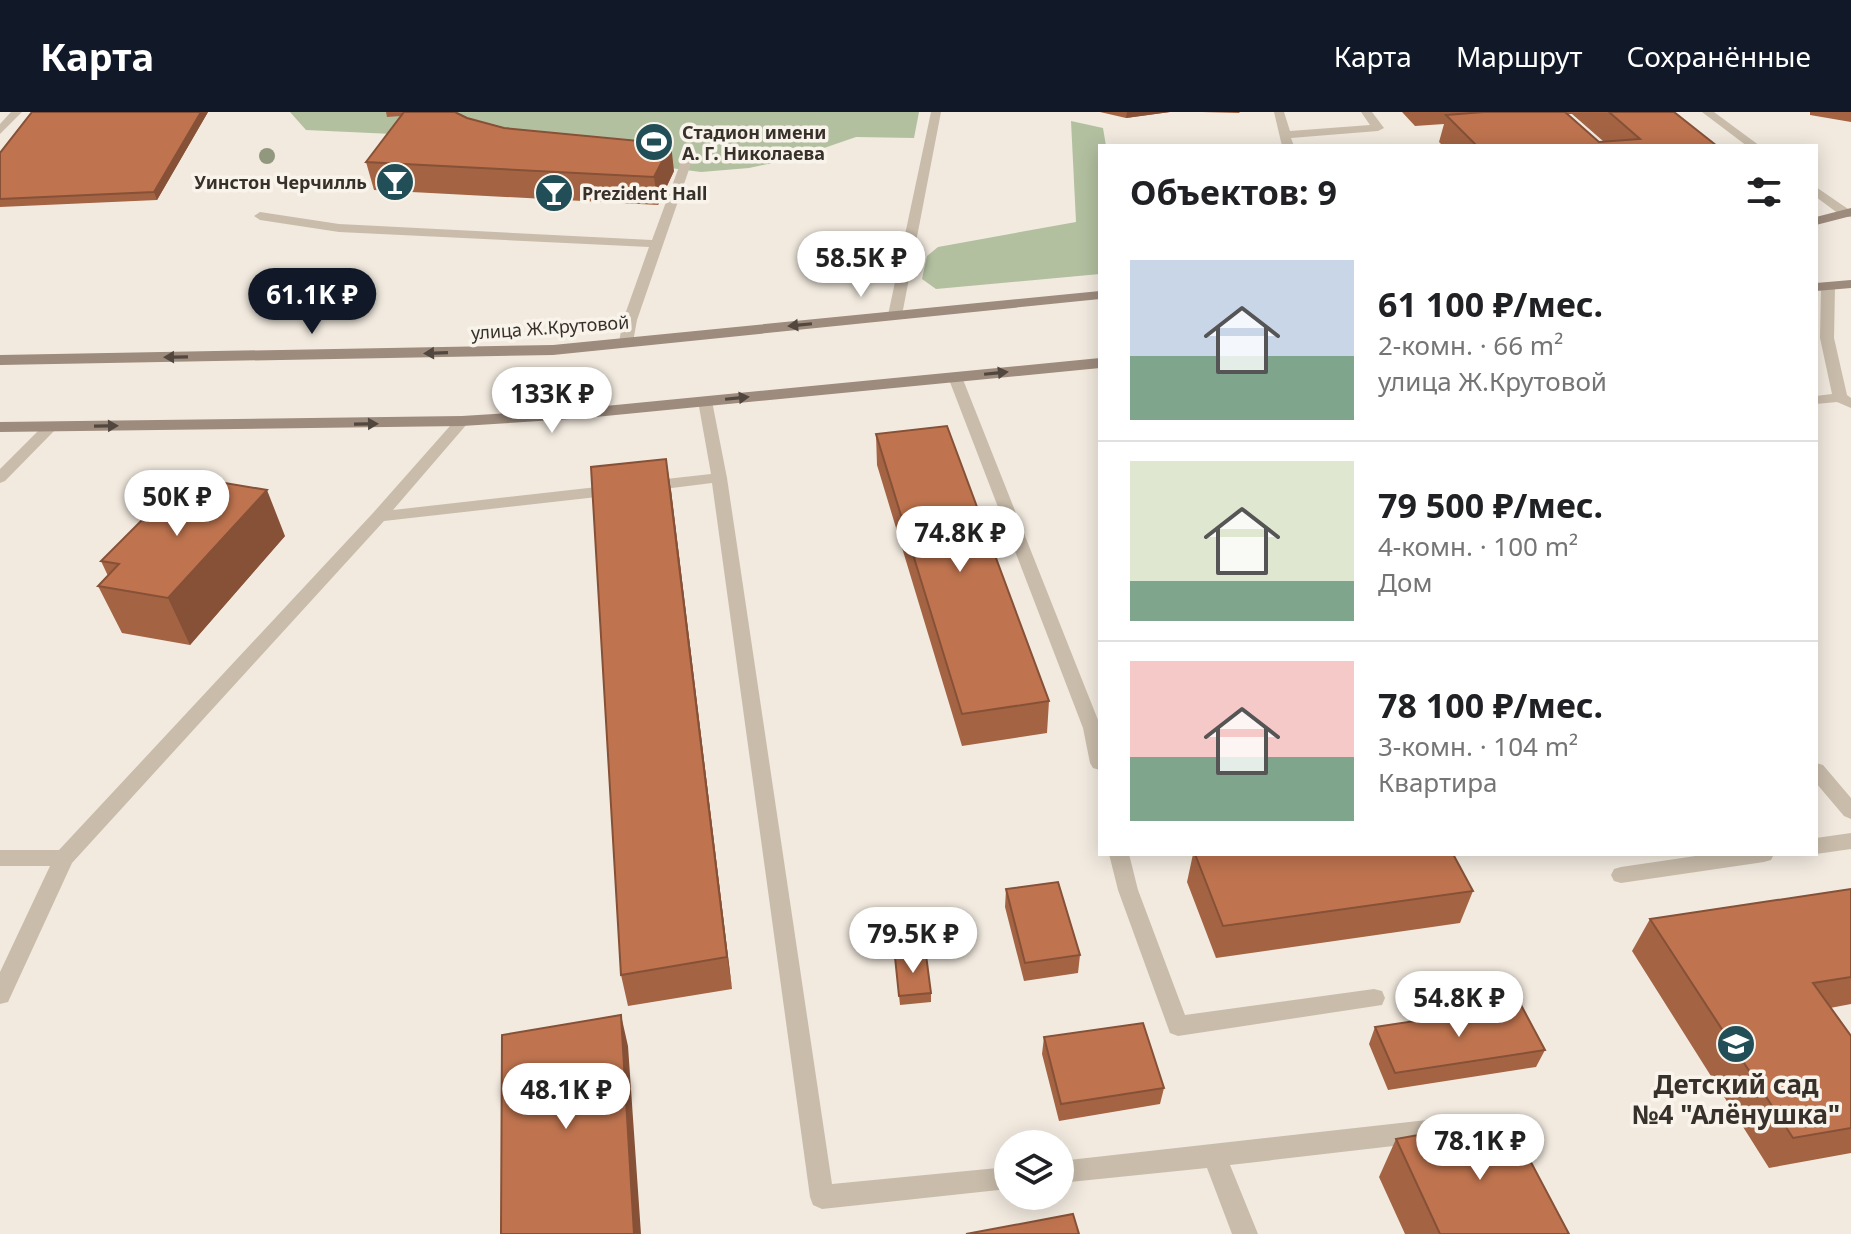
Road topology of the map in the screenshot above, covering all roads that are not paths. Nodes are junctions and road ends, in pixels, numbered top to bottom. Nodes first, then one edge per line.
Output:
1 (936, 112) edge
2 (1279, 112) edge
3 (1366, 112) edge
4 (1707, 112) edge
5 (15, 113) edge
6 (0, 115) edge
7 (0, 131) edge
8 (1286, 141) edge
9 (1751, 144) edge
10 (687, 158) dead end
11 (1818, 192) edge
12 (1849, 213) edge
13 (260, 216) dead end
14 (1818, 221) edge
15 (657, 244) junction
16 (1851, 284) edge
17 (1822, 287) edge
18 (1098, 295) edge
19 (895, 315) junction
20 (626, 342) junction
21 (0, 360) edge
22 (1098, 363) edge
23 (955, 377) junction
24 (1818, 400) edge
25 (1845, 400) edge
26 (705, 401) junction
27 (462, 421) junction
28 (0, 427) edge
29 (50, 427) junction
30 (0, 478) edge
31 (719, 478) junction
32 (379, 517) junction
33 (1098, 754) edge
34 (1818, 772) edge
35 (1851, 811) edge
36 (1851, 841) edge
37 (1818, 846) edge
38 (1120, 856) edge
39 (1750, 856) edge
40 (0, 858) edge
41 (64, 858) junction
42 (1621, 875) dead end
43 (0, 995) edge
44 (1374, 998) dead end
45 (1454, 1128) edge
46 (1214, 1156) junction
47 (1074, 1171) edge
48 (994, 1179) edge
49 (1245, 1234) edge

1 - 19 lane
2 - 8 lane
3 - 8 lane
4 - 9 lane
5 - 6 lane
5 - 7 lane
10 - 15 lane
11 - 12 lane
12 - 14 main road
13 - 15 lane
15 - 20 lane
16 - 17 main road
17 - 25 lane
18 - 19 main road, улица Ж.Крутовой
19 -> 20 main road, улица Ж.Крутовой
20 -> 21 main road, улица Ж.Крутовой
23 -> 22 main road
26 -> 23 main road
23 - 33 lane
24 - 25 lane
26 - 27 main road
26 - 31 lane
29 -> 27 main road
27 - 32 lane
28 - 29 main road
29 - 30 lane
31 - 32 lane
31 - 48 lane
32 - 41 lane
34 - 35 lane
36 - 37 lane
38 - 44 lane
39 - 42 lane
40 - 41 lane
41 - 43 lane
45 - 46 lane
46 - 47 lane
46 - 49 lane

